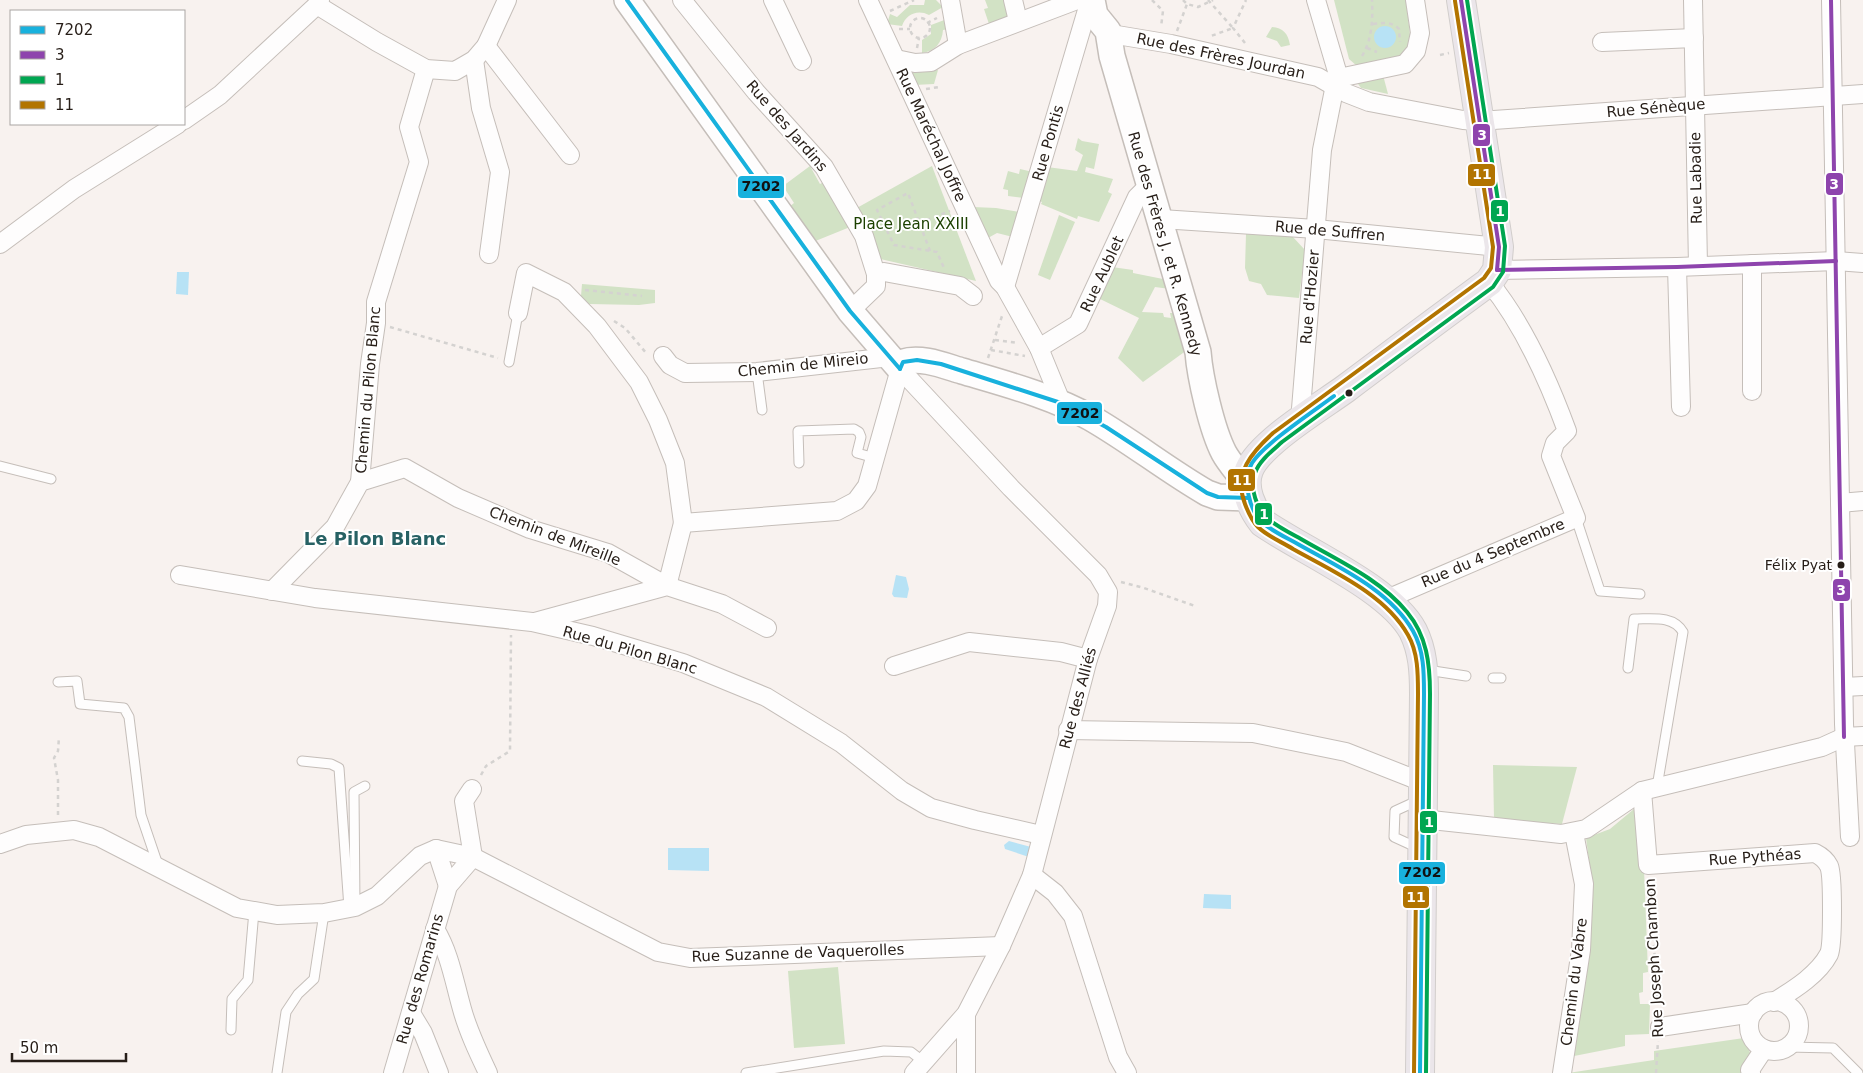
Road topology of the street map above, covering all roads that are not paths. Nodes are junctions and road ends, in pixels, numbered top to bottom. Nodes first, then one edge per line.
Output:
1 (507, 0) edge
2 (627, 0) edge
3 (682, 0) edge
4 (773, 0) edge
5 (868, 0) edge
6 (950, 0) edge
7 (1013, 0) edge
8 (1077, 0) edge
9 (1091, 0) edge
10 (1316, 0) edge
11 (1416, 0) edge
12 (1461, 0) edge
13 (1693, 0) edge
14 (1831, 0) edge
15 (318, 3) edge
16 (1018, 20) junction
17 (1108, 31) junction
18 (1694, 38) junction
19 (1602, 42) dead end
20 (958, 45) junction
21 (486, 46) junction
22 (896, 59) junction
23 (474, 60) junction
24 (802, 61) dead end
25 (426, 69) junction
26 (1337, 81) junction
27 (1863, 94) edge
28 (1834, 95) junction
29 (1694, 105) junction
30 (185, 119) edge
31 (1479, 121) junction
32 (176, 125) edge
33 (570, 155) dead end
34 (1149, 185) junction
35 (1161, 219) junction
36 (1316, 229) junction
37 (0, 244) edge
38 (489, 254) dead end
39 (1836, 261) junction
40 (1863, 263) edge
41 (1752, 264) junction
42 (1495, 266) junction
43 (1698, 266) junction
44 (1676, 267) junction
45 (876, 274) junction
46 (1006, 287) junction
47 (973, 296) dead end
48 (850, 311) junction
49 (518, 312) joint
50 (1035, 352) junction
51 (663, 356) dead end
52 (509, 362) road end
53 (895, 363) junction
54 (757, 372) junction
55 (1752, 391) dead end
56 (1062, 404) junction
57 (1680, 407) dead end
58 (762, 410) dead end
59 (1300, 421) junction
60 (875, 458) junction
61 (799, 463) dead end
62 (0, 466) edge
63 (51, 479) dead end
64 (360, 482) junction
65 (1248, 491) junction
66 (1863, 502) edge
67 (1840, 504) junction
68 (1576, 518) junction
69 (683, 523) junction
70 (180, 575) dead end
71 (667, 586) junction
72 (272, 591) junction
73 (1640, 594) dead end
74 (1387, 599) junction
75 (532, 622) junction
76 (767, 628) dead end
77 (1088, 659) junction
78 (894, 666) dead end
79 (1628, 668) dead end
80 (1424, 670) junction
81 (1466, 676) dead end
82 (58, 682) dead end
83 (1863, 686) edge
84 (1844, 687) junction
85 (1068, 730) junction
86 (1863, 736) edge
87 (1844, 737) junction
88 (302, 761) dead end
89 (365, 786) dead end
90 (472, 789) road end
91 (1650, 789) junction
92 (1422, 800) junction
93 (1574, 833) junction
94 (1041, 835) junction
95 (1850, 837) dead end
96 (0, 844) edge
97 (436, 849) junction
98 (473, 858) junction
99 (159, 868) junction
100 (1032, 875) junction
101 (448, 886) junction
102 (352, 907) junction
103 (254, 911) junction
104 (324, 913) junction
105 (435, 929) junction
106 (1001, 946) junction
107 (1774, 1002) junction
108 (411, 1013) junction
109 (1753, 1013) junction
110 (966, 1014) junction
111 (1660, 1027) road end
112 (231, 1030) dead end
113 (1787, 1047) junction
114 (1764, 1049) junction
115 (919, 1067) edge
116 (277, 1073) edge
117 (393, 1073) edge
118 (439, 1073) edge
119 (488, 1073) edge
120 (746, 1073) edge
121 (966, 1073) edge
122 (1127, 1073) edge
123 (1420, 1073) edge
124 (1562, 1073) edge
125 (1751, 1073) edge
126 (1858, 1073) edge

1 - 21 street
2 - 48 street
3 - 45 street, Rue des Jardins
4 - 24 street
5 - 22 street, Rue Maréchal Joffre
6 - 20 street
7 - 16 street
8 - 16 street
9 - 17 street, Rue des Frères J. et R. Kennedy
9 - 46 street, Rue Pontis
10 - 26 street
11 - 26 street
12 - 31 main road
13 - 18 street, Rue Labadie
14 - 28 street
15 - 25 street
15 - 30 street
16 - 20 street
17 - 26 street, Rue des Frères Jourdan
17 - 34 street, Rue des Frères J. et R. Kennedy
18 - 19 street
18 - 29 street, Rue Labadie
20 - 22 street
21 - 23 street
21 - 33 street
22 - 46 street, Rue Maréchal Joffre
23 - 25 street
23 - 38 street
25 - 64 street, Chemin du Pilon Blanc
26 - 31 street, Rue des Frères Jourdan
26 - 36 street, Rue d'Hozier
27 - 28 street, Rue Sénèque
28 - 29 street, Rue Sénèque
28 - 39 street
29 - 31 street, Rue Sénèque
29 - 43 street, Rue Labadie
31 - 42 main road
32 - 37 street
34 - 35 street, Rue des Frères J. et R. Kennedy
34 - 50 street, Rue Aublet
35 - 36 street, Rue de Suffren
35 - 65 street, Rue des Frères J. et R. Kennedy
36 - 42 street, Rue de Suffren
36 - 59 street, Rue d'Hozier
39 - 40 street, Rue de Suffren
39 - 41 street, Rue de Suffren
39 - 67 street
41 - 43 street, Rue de Suffren
41 - 55 street
42 - 44 street, Rue de Suffren
42 - 59 main road
42 - 68 street, Rue du 4 Septembre
43 - 44 street, Rue de Suffren
44 - 57 street
45 - 47 street
45 - 48 street
46 - 50 street, Rue Maréchal Joffre
48 - 53 street
49 - 52 lane
49 - 69 street
50 - 56 street
51 - 54 street, Chemin de Mireio
53 - 54 street, Chemin de Mireio
53 - 56 street
53 - 60 street
53 - 77 street, Rue des Alliés
54 - 58 lane
56 - 65 street
59 - 65 main road
60 - 61 lane
60 - 69 street
62 - 63 lane
64 - 71 street, Chemin de Mireille
64 - 72 street
65 - 74 main road
66 - 67 street
67 - 84 street
68 - 73 lane
68 - 74 street, Rue du 4 Septembre
69 - 71 street
70 - 72 street, Rue du Pilon Blanc
71 - 75 street
71 - 76 street, Chemin de Mireille
72 - 75 street, Rue du Pilon Blanc
74 - 80 main road
75 - 94 street, Rue du Pilon Blanc
77 - 78 street
77 - 85 street, Rue des Alliés
79 - 91 lane
80 - 81 lane
80 - 92 main road
82 - 99 lane
83 - 84 street
84 - 87 street
85 - 92 street
85 - 94 street, Rue des Alliés
86 - 87 street
87 - 91 street
87 - 95 street
88 - 102 lane
89 - 102 lane
90 - 98 street
91 - 93 street
91 - 107 street, Rue Pythéas
92 - 93 street
92 - 123 main road
93 - 124 street, Chemin du Vabre
94 - 100 street, Rue des Alliés
96 - 99 street
97 - 98 street, Rue Suzanne de Vaquerolles
97 - 101 street
97 - 102 street
98 - 101 street
98 - 106 street, Rue Suzanne de Vaquerolles
99 - 103 street
100 - 106 street, Rue des Alliés
100 - 122 street
101 - 105 street, Rue des Romarins
102 - 104 street
103 - 104 street
103 - 112 lane
104 - 116 lane
105 - 108 street, Rue des Romarins
105 - 119 street
106 - 110 street, Rue des Alliés
107 - 109 street
107 - 113 street
108 - 117 street, Rue des Romarins
108 - 118 street
109 - 111 street
109 - 114 street
110 - 115 street, Rue des Alliés
110 - 121 street
113 - 114 street
113 - 126 lane
114 - 125 street
115 - 120 lane

